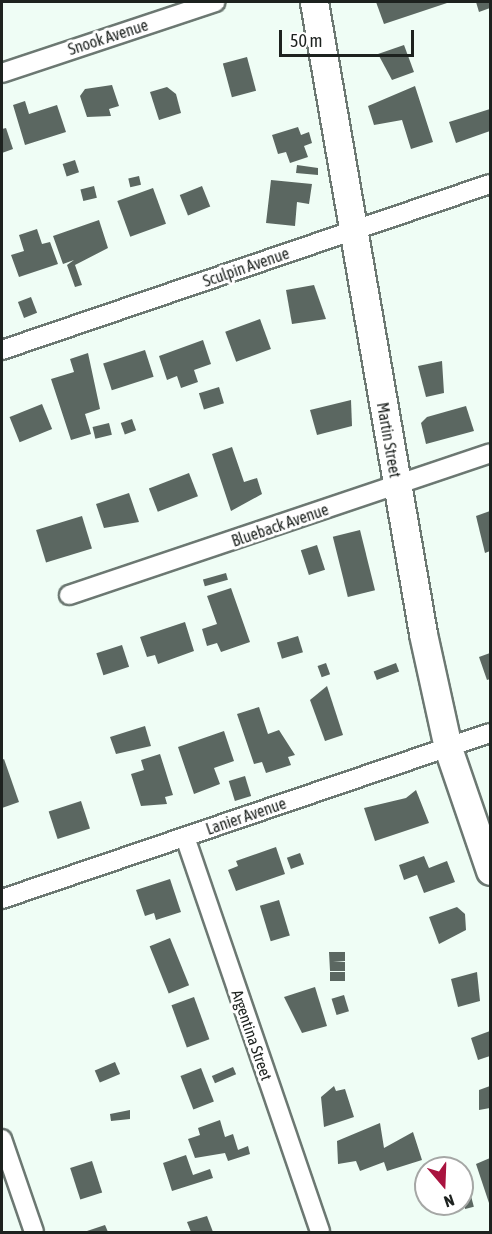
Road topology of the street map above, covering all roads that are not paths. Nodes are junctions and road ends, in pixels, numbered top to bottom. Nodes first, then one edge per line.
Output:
1 (215, 2) edge
2 (314, 2) edge
3 (2, 73) edge
4 (490, 184) edge
5 (353, 230) junction
6 (2, 350) edge
7 (490, 453) edge
8 (397, 485) junction
9 (69, 595) dead end
10 (490, 734) edge
11 (448, 748) junction
12 (185, 837) junction
13 (490, 871) edge
14 (2, 899) edge
15 (2, 1139) edge
16 (34, 1233) edge
17 (320, 1233) edge

1 - 3 street, Snook Avenue
2 - 5 street, Martin Street
4 - 5 street, Sculpin Avenue
5 - 6 street, Sculpin Avenue
5 - 8 street, Martin Street
7 - 8 street, Blueback Avenue
8 - 9 street, Blueback Avenue
8 - 11 street, Martin Street
10 - 11 street, Lanier Avenue
11 - 12 street, Lanier Avenue
11 - 13 street, Martin Street
12 - 14 street, Lanier Avenue
12 - 17 street, Argentina Street
15 - 16 street

